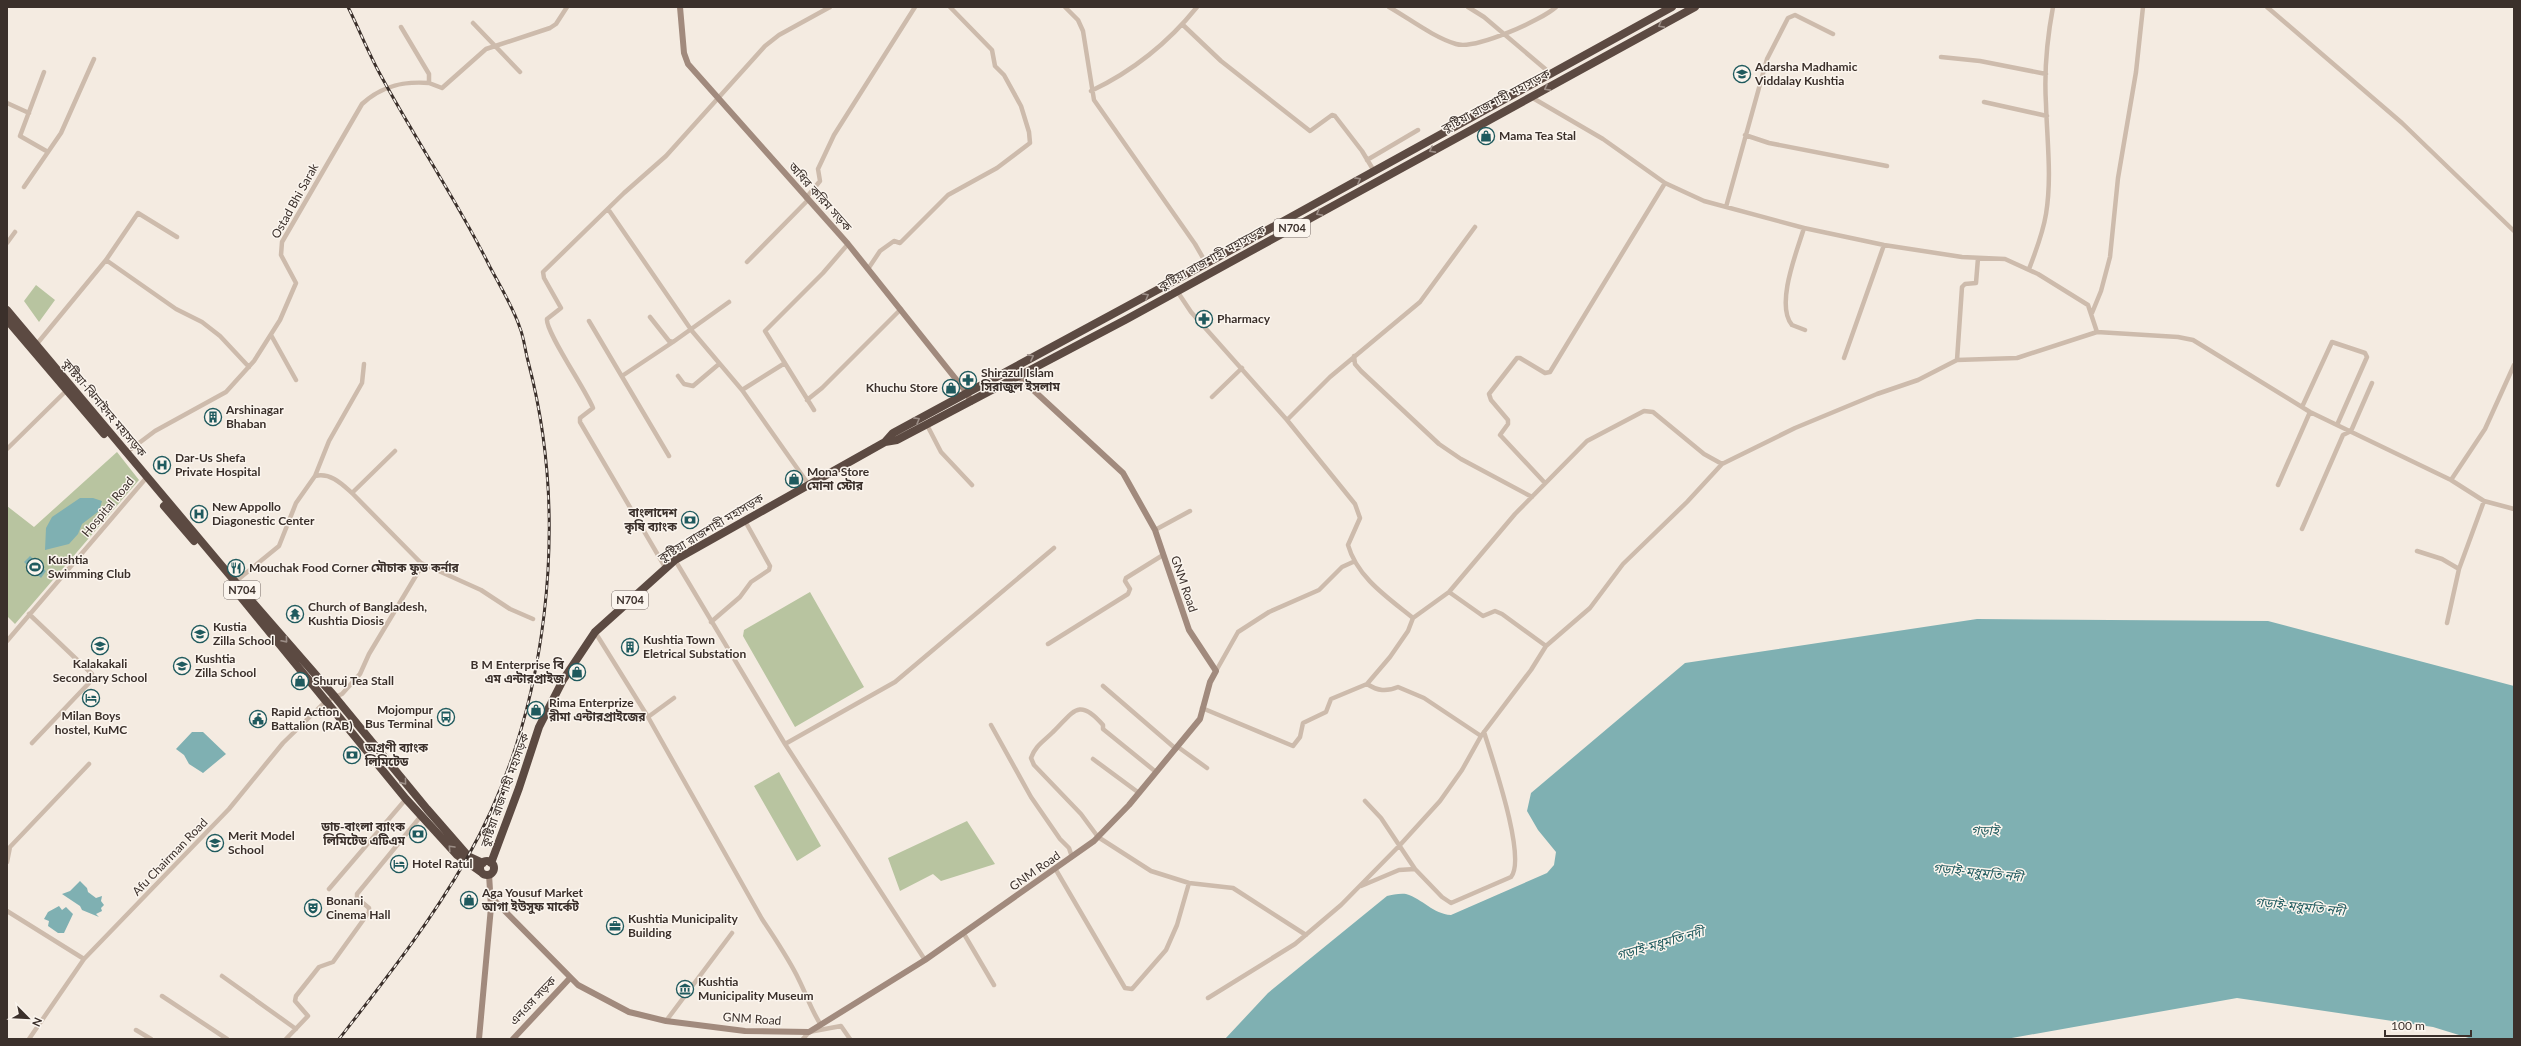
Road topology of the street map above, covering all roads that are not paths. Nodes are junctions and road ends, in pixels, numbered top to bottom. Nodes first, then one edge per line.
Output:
1 (567, 7) edge
2 (680, 7) edge
3 (830, 7) edge
4 (915, 7) edge
5 (950, 7) edge
6 (1065, 7) edge
7 (1197, 7) edge
8 (1389, 7) edge
9 (1468, 7) edge
10 (1556, 7) edge
11 (1672, 7) edge
12 (1695, 7) edge
13 (2053, 7) edge
14 (2142, 7) edge
15 (2268, 7) edge
16 (473, 24) dead end
17 (1182, 24) junction
18 (401, 27) dead end
19 (1504, 34) junction
20 (1833, 34) dead end
21 (496, 45) junction
22 (1583, 56) junction
23 (1941, 57) dead end
24 (94, 59) dead end
25 (1587, 66) junction
26 (44, 72) dead end
27 (520, 72) dead end
28 (1550, 73) junction
29 (2046, 74) junction
30 (429, 83) junction
31 (1092, 91) junction
32 (1530, 96) junction
33 (719, 98) junction
34 (1984, 102) dead end
35 (7, 103) edge
36 (29, 113) junction
37 (2047, 116) junction
38 (1466, 120) junction
39 (1470, 129) junction
40 (1418, 130) dead end
41 (1746, 135) junction
42 (48, 152) junction
43 (1367, 160) junction
44 (1887, 166) dead end
45 (1374, 171) junction
46 (1665, 183) junction
47 (24, 187) dead end
48 (1334, 192) junction
49 (807, 199) junction
50 (1339, 202) junction
51 (1726, 207) junction
52 (608, 209) junction
53 (1475, 227) dead end
54 (1804, 228) junction
55 (2514, 231) edge
56 (15, 232) dead end
57 (177, 237) dead end
58 (7, 243) edge
59 (848, 244) junction
60 (1884, 245) junction
61 (1978, 258) junction
62 (106, 260) junction
63 (747, 262) dead end
64 (1206, 263) junction
65 (868, 269) junction
66 (2029, 269) junction
67 (1185, 275) junction
68 (1190, 284) junction
69 (1177, 291) junction
70 (729, 302) dead end
71 (7, 310) edge
72 (901, 310) junction
73 (2092, 313) junction
74 (650, 317) dead end
75 (7, 320) edge
76 (589, 321) dead end
77 (1805, 330) dead end
78 (692, 331) junction
79 (2097, 332) junction
80 (271, 335) junction
81 (673, 342) junction
82 (36, 345) junction
83 (1354, 356) junction
84 (1844, 358) dead end
85 (1957, 360) junction
86 (785, 363) junction
87 (364, 364) dead end
88 (719, 364) junction
89 (2514, 365) edge
90 (249, 367) junction
91 (1242, 368) junction
92 (622, 376) junction
93 (678, 376) dead end
94 (1018, 376) junction
95 (296, 380) dead end
96 (2372, 383) dead end
97 (69, 389) junction
98 (742, 390) junction
99 (967, 393) junction
100 (1212, 397) dead end
101 (807, 400) junction
102 (972, 402) junction
103 (2302, 407) junction
104 (814, 410) dead end
105 (2310, 412) junction
106 (1287, 420) junction
107 (927, 425) junction
108 (2337, 425) junction
109 (2351, 431) junction
110 (111, 438) junction
111 (885, 442) junction
112 (7, 449) edge
113 (395, 451) dead end
114 (127, 452) junction
115 (669, 456) dead end
116 (1722, 464) junction
117 (315, 476) junction
118 (145, 478) junction
119 (2451, 480) junction
120 (1545, 483) junction
121 (810, 485) junction
122 (972, 485) dead end
123 (2278, 485) dead end
124 (352, 493) junction
125 (1532, 497) junction
126 (2484, 500) junction
127 (2514, 509) edge
128 (1190, 511) dead end
129 (745, 520) junction
130 (2302, 529) dead end
131 (1155, 530) junction
132 (195, 539) junction
133 (1054, 548) dead end
134 (2417, 551) dead end
135 (1163, 556) junction
136 (675, 560) junction
137 (1353, 562) junction
138 (423, 564) junction
139 (665, 567) junction
140 (2459, 569) junction
141 (235, 582) junction
142 (1449, 592) junction
143 (29, 614) junction
144 (533, 618) dead end
145 (1413, 618) junction
146 (711, 622) junction
147 (2447, 623) dead end
148 (595, 632) junction
149 (7, 641) edge
150 (1048, 644) dead end
151 (1546, 646) junction
152 (1216, 671) junction
153 (1367, 684) junction
154 (1103, 686) dead end
155 (335, 697) junction
156 (674, 698) dead end
157 (326, 701) junction
158 (1202, 708) junction
159 (648, 717) junction
160 (991, 726) dead end
161 (1482, 734) junction
162 (366, 735) junction
163 (359, 741) junction
164 (32, 743) dead end
165 (785, 744) junction
166 (1177, 748) junction
167 (1093, 759) dead end
168 (89, 764) dead end
169 (393, 768) junction
170 (1207, 768) dead end
171 (1156, 772) junction
172 (386, 774) junction
173 (1139, 793) junction
174 (406, 799) junction
175 (1365, 802) dead end
176 (421, 816) junction
177 (438, 828) junction
178 (1098, 837) junction
179 (1400, 844) junction
180 (1072, 857) junction
181 (7, 862) edge
182 (487, 863) junction
183 (1415, 869) junction
184 (1056, 870) junction
185 (485, 873) junction
186 (1191, 883) junction
187 (1358, 887) junction
188 (329, 889) dead end
189 (491, 897) junction
190 (7, 911) edge
191 (732, 933) dead end
192 (964, 934) junction
193 (1306, 936) junction
194 (84, 959) junction
195 (925, 960) junction
196 (222, 976) dead end
197 (570, 978) junction
198 (994, 985) dead end
199 (162, 996) dead end
200 (1208, 998) dead end
201 (666, 1021) junction
202 (821, 1025) junction
203 (296, 1029) junction
204 (136, 1030) dead end
205 (809, 1032) junction
206 (29, 1039) edge
207 (151, 1039) edge
208 (227, 1039) edge
209 (286, 1039) edge
210 (479, 1039) edge
211 (513, 1039) edge
212 (803, 1039) edge
213 (850, 1039) edge

1 - 21 street
2 - 33 street, অধির করিম সড়ক
3 - 33 street
4 - 49 street
5 - 65 street
6 - 31 street
7 - 17 street
8 - 19 street
9 - 19 street
10 - 19 street
11 - 22 highway, কুষ্টিয়া রাজশাহী মহাসড়ক / N704
12 -> 25 highway, কুষ্টিয়া রাজশাহী মহাসড়ক / N704
13 - 29 street
14 - 73 street
15 - 55 street
16 - 21 street
17 - 31 street
17 - 43 street
18 - 30 street
19 - 28 street
20 - 41 street
21 - 27 street
21 - 30 street
22 - 25 highway
22 - 28 highway, কুষ্টিয়া রাজশাহী মহাসড়ক / N704
23 - 29 street
24 - 42 street
25 -> 32 highway, কুষ্টিয়া রাজশাহী মহাসড়ক / N704
26 - 36 street
28 - 38 highway, কুষ্টিয়া রাজশাহী মহাসড়ক / N704
29 - 37 street
30 - 80 street, Ostad Bhi Sarak
31 - 64 street
32 - 39 highway, কুষ্টিয়া রাজশাহী মহাসড়ক / N704
32 - 46 street
33 - 49 street, অধির করিম সড়ক
33 - 52 street
34 - 37 street
35 - 36 street
36 - 42 street
37 - 66 street
38 - 39 highway
38 - 45 highway, কুষ্টিয়া রাজশাহী মহাসড়ক / N704
39 -> 50 highway, কুষ্টিয়া রাজশাহী মহাসড়ক / N704
40 - 43 street
41 - 44 street
41 - 51 street
42 - 47 street
43 - 45 street
48 -> 45 highway, কুষ্টিয়া রাজশাহী মহাসড়ক / N704
46 - 51 street
46 - 120 street
48 - 50 highway
48 - 64 highway, কুষ্টিয়া রাজশাহী মহাসড়ক / N704
49 - 59 street, অধির করিম সড়ক
49 - 63 street
50 -> 68 highway, কুষ্টিয়া রাজশাহী মহাসড়ক / N704
51 - 54 street
52 - 78 street
52 - 139 street
53 - 83 street
54 - 60 street
54 - 77 street
56 - 58 street
57 - 62 street
59 - 65 street, অধির করিম সড়ক
59 - 86 street
60 - 61 street
60 - 84 street
61 - 66 street
61 - 85 street
62 - 82 street
62 - 90 street
64 - 67 highway, কুষ্টিয়া রাজশাহী মহাসড়ক / N704
65 - 72 street, অধির করিম সড়ক
66 - 73 street
67 - 68 highway
99 -> 67 highway, কুষ্টিয়া রাজশাহী মহাসড়ক / N704
68 - 69 highway, কুষ্টিয়া রাজশাহী মহাসড়ক / N704
69 - 91 street
69 - 94 highway, কুষ্টিয়া রাজশাহী মহাসড়ক / N704
70 - 78 street
71 - 82 highway, কুষ্টিয়া-ঝিনাইদহ মহাসড়ক / N704
72 - 99 street, অধির করিম সড়ক
72 - 101 street
73 - 79 street
74 - 81 street
75 - 97 highway, কুষ্টিয়া-ঝিনাইদহ মহাসড়ক / N704
76 - 92 street
78 - 81 street
78 - 88 street
79 - 85 street
79 - 103 street
80 - 90 street, Ostad Bhi Sarak
80 - 95 street
81 - 92 street
82 - 97 highway, কুষ্টিয়া-ঝিনাইদহ মহাসড়ক / N704
83 - 106 street
83 - 125 street
85 - 116 street
86 - 98 street
86 - 101 street
87 - 117 street
88 - 93 street
88 - 98 street
89 - 119 street
90 - 114 street, Ostad Bhi Sarak
91 - 100 street
91 - 106 street
92 - 115 street
94 - 102 highway, কুষ্টিয়া রাজশাহী মহাসড়ক / N704
94 - 131 street, GNM Road
96 - 109 street
97 - 110 highway, কুষ্টিয়া-ঝিনাইদহ মহাসড়ক / N704
97 - 112 street
98 - 121 street
99 - 102 street, অধির করিম সড়ক
111 -> 99 highway, কুষ্টিয়া রাজশাহী মহাসড়ক / N704
101 - 104 street
102 - 107 highway, কুষ্টিয়া রাজশাহী মহাসড়ক / N704
103 - 105 street
103 - 108 street
105 - 108 street
105 - 123 street
106 - 137 street
107 - 111 highway, কুষ্টিয়া রাজশাহী মহাসড়ক / N704
107 - 122 street
108 - 109 street
109 - 119 street
109 - 130 street
110 - 114 highway, কুষ্টিয়া-ঝিনাইদহ মহাসড়ক / N704
110 - 118 highway, কুষ্টিয়া-ঝিনাইদহ মহাসড়ক / N704
111 - 121 highway, কুষ্টিয়া রাজশাহী মহাসড়ক / N704
113 - 124 street
114 - 118 highway, কুষ্টিয়া-ঝিনাইদহ মহাসড়ক / N704
116 - 120 street
116 - 151 street
117 - 124 street
117 - 141 street
118 - 132 highway, কুষ্টিয়া-ঝিনাইদহ মহাসড়ক / N704
118 - 143 street, Hospital Road
119 - 126 street
120 - 125 street
121 - 129 highway, কুষ্টিয়া রাজশাহী মহাসড়ক / N704
124 - 138 street
125 - 142 street
126 - 127 street
126 - 140 street
128 - 131 street
129 - 136 highway, কুষ্টিয়া রাজশাহী মহাসড়ক / N704
129 - 146 street
131 - 135 street, GNM Road
132 - 141 highway, কুষ্টিয়া-ঝিনাইদহ মহাসড়ক / N704
132 - 157 highway, কুষ্টিয়া-ঝিনাইদহ মহাসড়ক / N704
133 - 165 street
134 - 140 street
135 - 150 street
135 - 152 street, GNM Road
136 - 139 highway, কুষ্টিয়া রাজশাহী মহাসড়ক / N704
136 - 146 street
137 - 145 street
137 - 152 street
138 - 144 street
138 - 155 street, Afu Chairman Road
139 - 148 highway, কুষ্টিয়া রাজশাহী মহাসড়ক / N704
140 - 147 street
141 -> 155 highway, কুষ্টিয়া-ঝিনাইদহ মহাসড়ক / N704
142 - 145 street
142 - 151 street
143 - 149 street, Hospital Road
143 - 164 street
145 - 153 street
146 - 165 street
148 - 159 street
148 - 182 highway, কুষ্টিয়া রাজশাহী মহাসড়ক / N704
151 - 161 street
152 - 158 street, GNM Road
153 - 158 street
153 - 161 street
154 - 166 street
155 - 157 street, Afu Chairman Road
155 - 162 highway, কুষ্টিয়া-ঝিনাইদহ মহাসড়ক / N704
156 - 159 street
157 - 163 highway, কুষ্টিয়া-ঝিনাইদহ মহাসড়ক / N704
157 - 194 street, Afu Chairman Road
158 - 166 street, GNM Road
159 - 202 street
160 - 180 street
161 - 179 street
161 - 183 street
162 - 163 highway
162 - 169 highway, কুষ্টিয়া-ঝিনাইদহ মহাসড়ক / N704
163 - 172 highway, কুষ্টিয়া-ঝিনাইদহ মহাসড়ক / N704
165 - 195 street
166 - 170 street
166 - 171 street, GNM Road
167 - 173 street
168 - 181 street
169 - 172 highway
169 -> 177 highway, কুষ্টিয়া-ঝিনাইদহ মহাসড়ক / N704
171 - 173 street, GNM Road
171 - 178 street
172 - 174 highway, কুষ্টিয়া-ঝিনাইদহ মহাসড়ক / N704
173 - 178 street, GNM Road
174 - 176 highway, কুষ্টিয়া-ঝিনাইদহ মহাসড়ক / N704
174 - 188 street
175 - 179 street
176 - 177 highway, কুষ্টিয়া-ঝিনাইদহ মহাসড়ক / N704
176 - 203 street
177 - 182 highway, কুষ্টিয়া-ঝিনাইদহ মহাসড়ক / N704
185 -> 177 highway, কুষ্টিয়া-ঝিনাইদহ মহাসড়ক / N704
178 - 180 street, GNM Road
178 - 186 street
179 - 183 street
179 - 187 street
180 - 184 street, GNM Road
182 - 185 highway
182 - 185 highway
183 - 187 street
184 - 186 street
184 - 192 street, GNM Road
185 - 189 street
186 - 193 street
187 - 193 street
189 - 197 street, GNM Road
189 - 210 street
190 - 194 street
191 - 201 street
192 - 195 street, GNM Road
192 - 198 street
193 - 200 street
194 - 206 street, Afu Chairman Road
195 - 202 street, GNM Road
196 - 203 street
197 - 201 street, GNM Road
197 - 211 street, এনএস সড়ক
199 - 208 street
201 - 205 street, GNM Road
202 - 205 street, GNM Road
203 - 209 street
204 - 207 street
205 - 212 street
205 - 213 street

